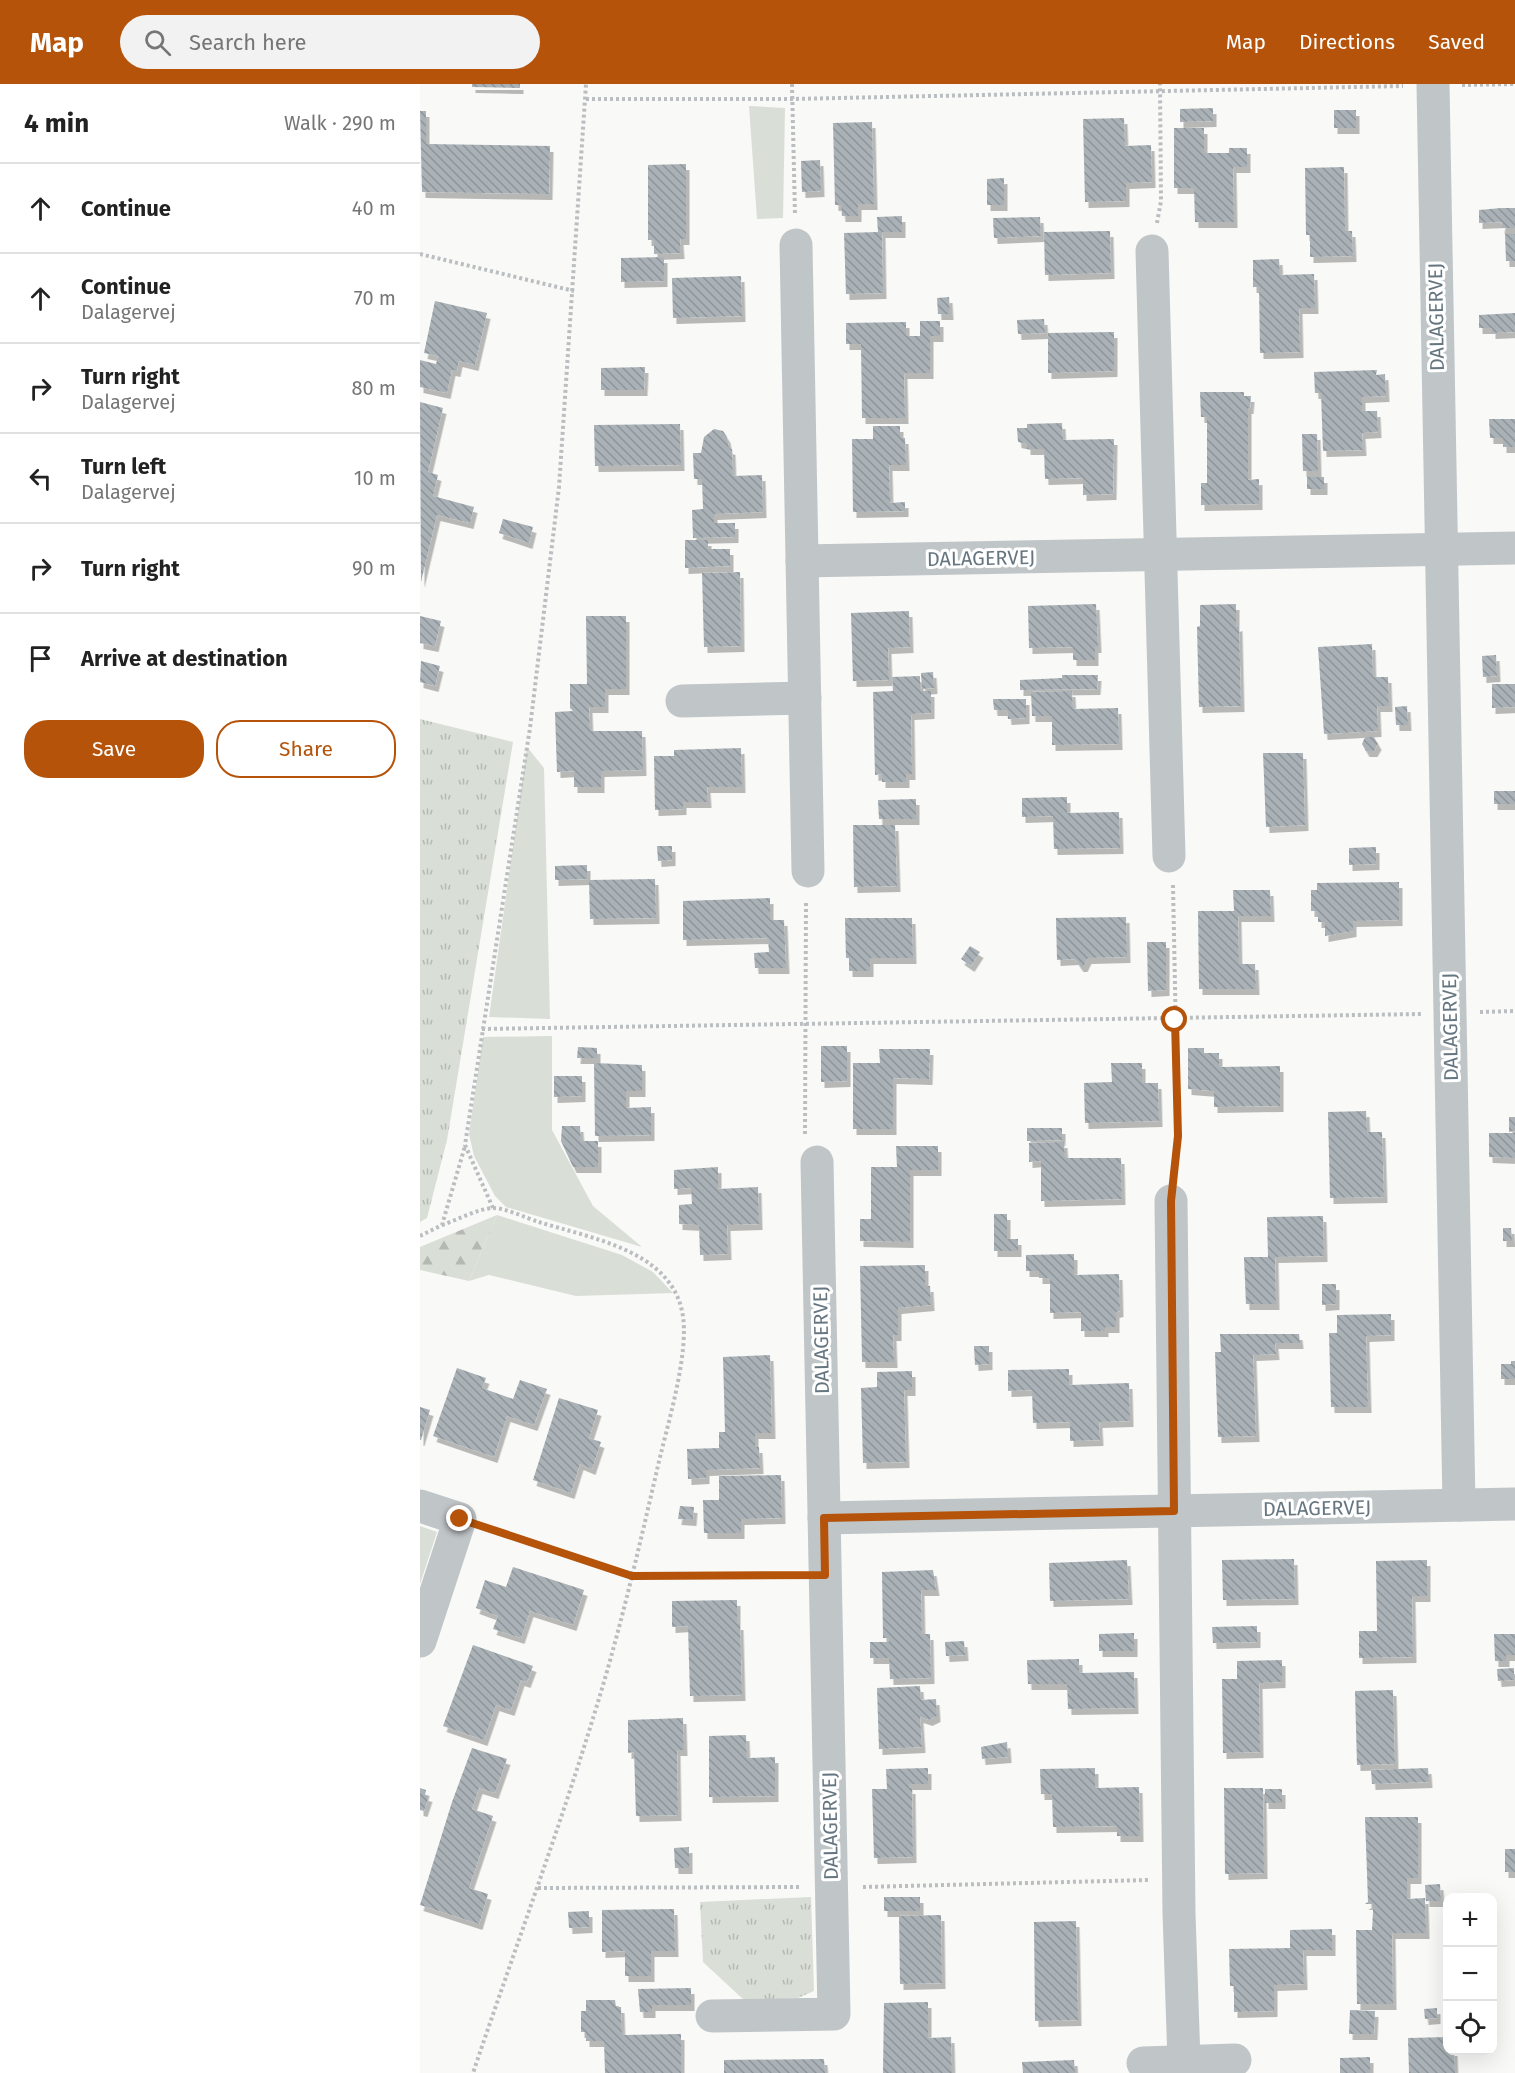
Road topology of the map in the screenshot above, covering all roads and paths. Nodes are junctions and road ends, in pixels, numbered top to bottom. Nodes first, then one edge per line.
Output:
1 (586, 84) edge
2 (792, 84) edge
3 (1515, 84) edge
4 (1433, 85) edge
5 (1160, 87) edge
6 (586, 99) junction
7 (792, 99) junction
8 (796, 245) joint
9 (1152, 251) joint
10 (420, 254) edge
11 (574, 291) junction
12 (1515, 548) edge
13 (1440, 549) junction
14 (1160, 555) junction
15 (802, 561) junction
16 (805, 698) junction
17 (682, 701) dead end
18 (1169, 856) joint
19 (808, 871) joint
20 (1515, 1011) edge
21 (1450, 1013) junction
22 (1175, 1020) junction
23 (804, 1025) junction
24 (482, 1029) junction
25 (465, 1145) junction
26 (817, 1162) joint
27 (1171, 1201) joint
28 (494, 1208) junction
29 (442, 1225) junction
30 (420, 1236) edge
31 (1515, 1504) edge
32 (1459, 1505) junction
33 (420, 1506) edge
34 (1174, 1511) junction
35 (824, 1518) junction
36 (460, 1519) junction
37 (825, 1575) junction
38 (632, 1576) junction
39 (420, 1641) edge
40 (712, 2016) dead end
41 (1235, 2060) dead end
42 (1184, 2061) junction
43 (1143, 2063) dead end
44 (473, 2073) edge

1 - 6 path
2 - 7 path
3 - 4 path
4 - 5 path
4 - 13 street, DALAGERVEJ
5 - 7 path
5 - 9 path
6 - 7 path
6 - 11 path
7 - 8 path
8 - 15 street
9 - 14 street
10 - 11 path
11 - 24 path
12 - 13 street, DALAGERVEJ
13 - 14 street, DALAGERVEJ
13 - 21 street, DALAGERVEJ
14 - 15 street, DALAGERVEJ
14 - 18 street
15 - 16 street
16 - 17 street
16 - 19 street
18 - 22 path
19 - 23 path
20 - 21 path
21 - 22 path
21 - 32 street, DALAGERVEJ
22 - 23 path
22 - 27 path
23 - 24 path
23 - 26 path
24 - 25 path
25 - 28 path
25 - 29 path
26 - 35 street, DALAGERVEJ
27 - 34 street
28 - 29 path
28 - 38 path
29 - 30 path
31 - 32 street, DALAGERVEJ
32 - 34 street, DALAGERVEJ
33 - 36 street
34 - 35 street, DALAGERVEJ
34 - 42 street
35 - 37 street, DALAGERVEJ
36 - 38 path
36 - 39 street
37 - 38 path
37 - 40 street, DALAGERVEJ
38 - 44 path
41 - 42 street
42 - 43 street

